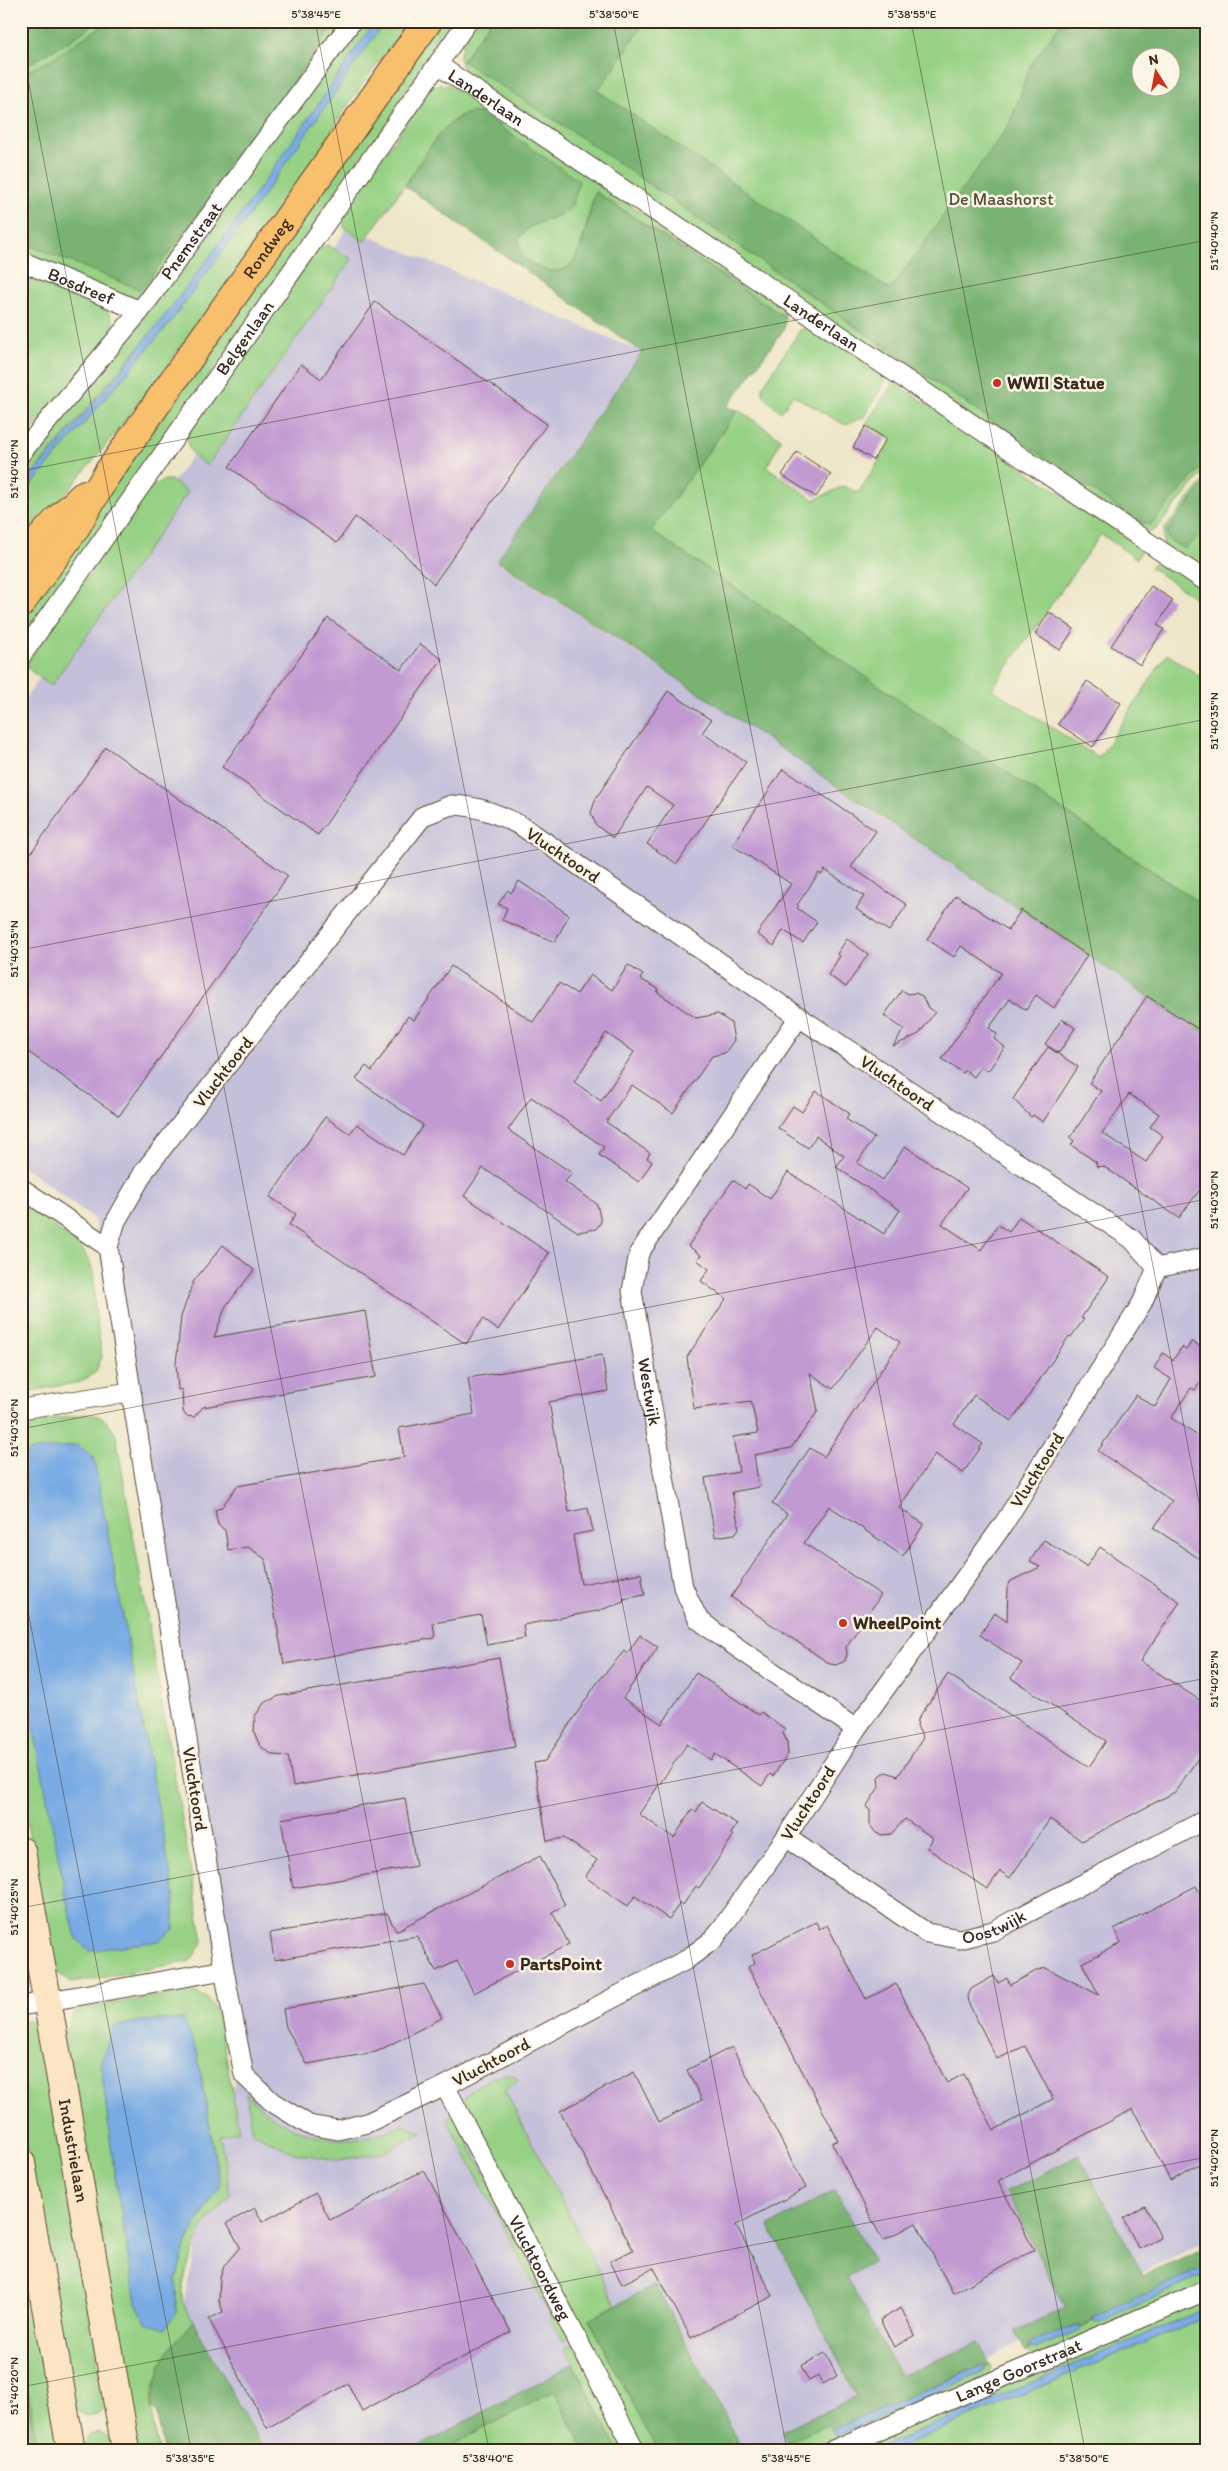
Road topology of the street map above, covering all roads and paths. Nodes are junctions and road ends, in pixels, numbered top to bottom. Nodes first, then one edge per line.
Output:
1 (352, 21) edge
2 (428, 21) edge
3 (468, 21) edge
4 (438, 65) junction
5 (21, 261) edge
6 (140, 311) junction
7 (21, 452) edge
8 (107, 474) junction
9 (21, 560) edge
10 (1207, 582) edge
11 (21, 603) edge
12 (21, 656) edge
13 (799, 1017) junction
14 (21, 1188) edge
15 (108, 1247) junction
16 (1207, 1257) edge
17 (1157, 1268) junction
18 (130, 1392) junction
19 (21, 1409) edge
20 (856, 1729) junction
21 (1207, 1819) edge
22 (786, 1837) junction
23 (21, 1851) edge
24 (224, 1970) junction
25 (48, 2001) junction
26 (21, 2006) edge
27 (445, 2086) junction
28 (21, 2163) edge
29 (1207, 2290) edge
30 (71, 2450) edge
31 (126, 2450) edge
32 (635, 2450) edge
33 (832, 2450) edge

1 - 6 street, Pnemstraat
2 - 8 main road, Rondweg
3 - 4 street, Belgenlaan
4 - 10 street, Landerlaan
4 - 12 street, Belgenlaan
5 - 6 street, Bosdreef
6 - 7 street, Pnemstraat
8 - 9 main road, Rondweg
8 - 11 main road, Rondweg
13 - 15 street, Vluchtoord
13 - 17 street, Vluchtoord
13 - 20 street, Westwijk
14 - 15 street
15 - 18 street, Vluchtoord
16 - 17 street
17 - 20 street, Vluchtoord
18 - 19 street
18 - 24 street, Vluchtoord
20 - 22 street, Vluchtoord
21 - 22 street, Oostwijk
22 - 27 street, Vluchtoord
23 - 25 main road, Industrielaan
24 - 25 street
24 - 27 street, Vluchtoord
25 - 26 street
25 - 31 main road, Industrielaan
27 - 32 street, Vluchtoordweg
28 - 30 main road
29 - 33 street, Lange Goorstraat

